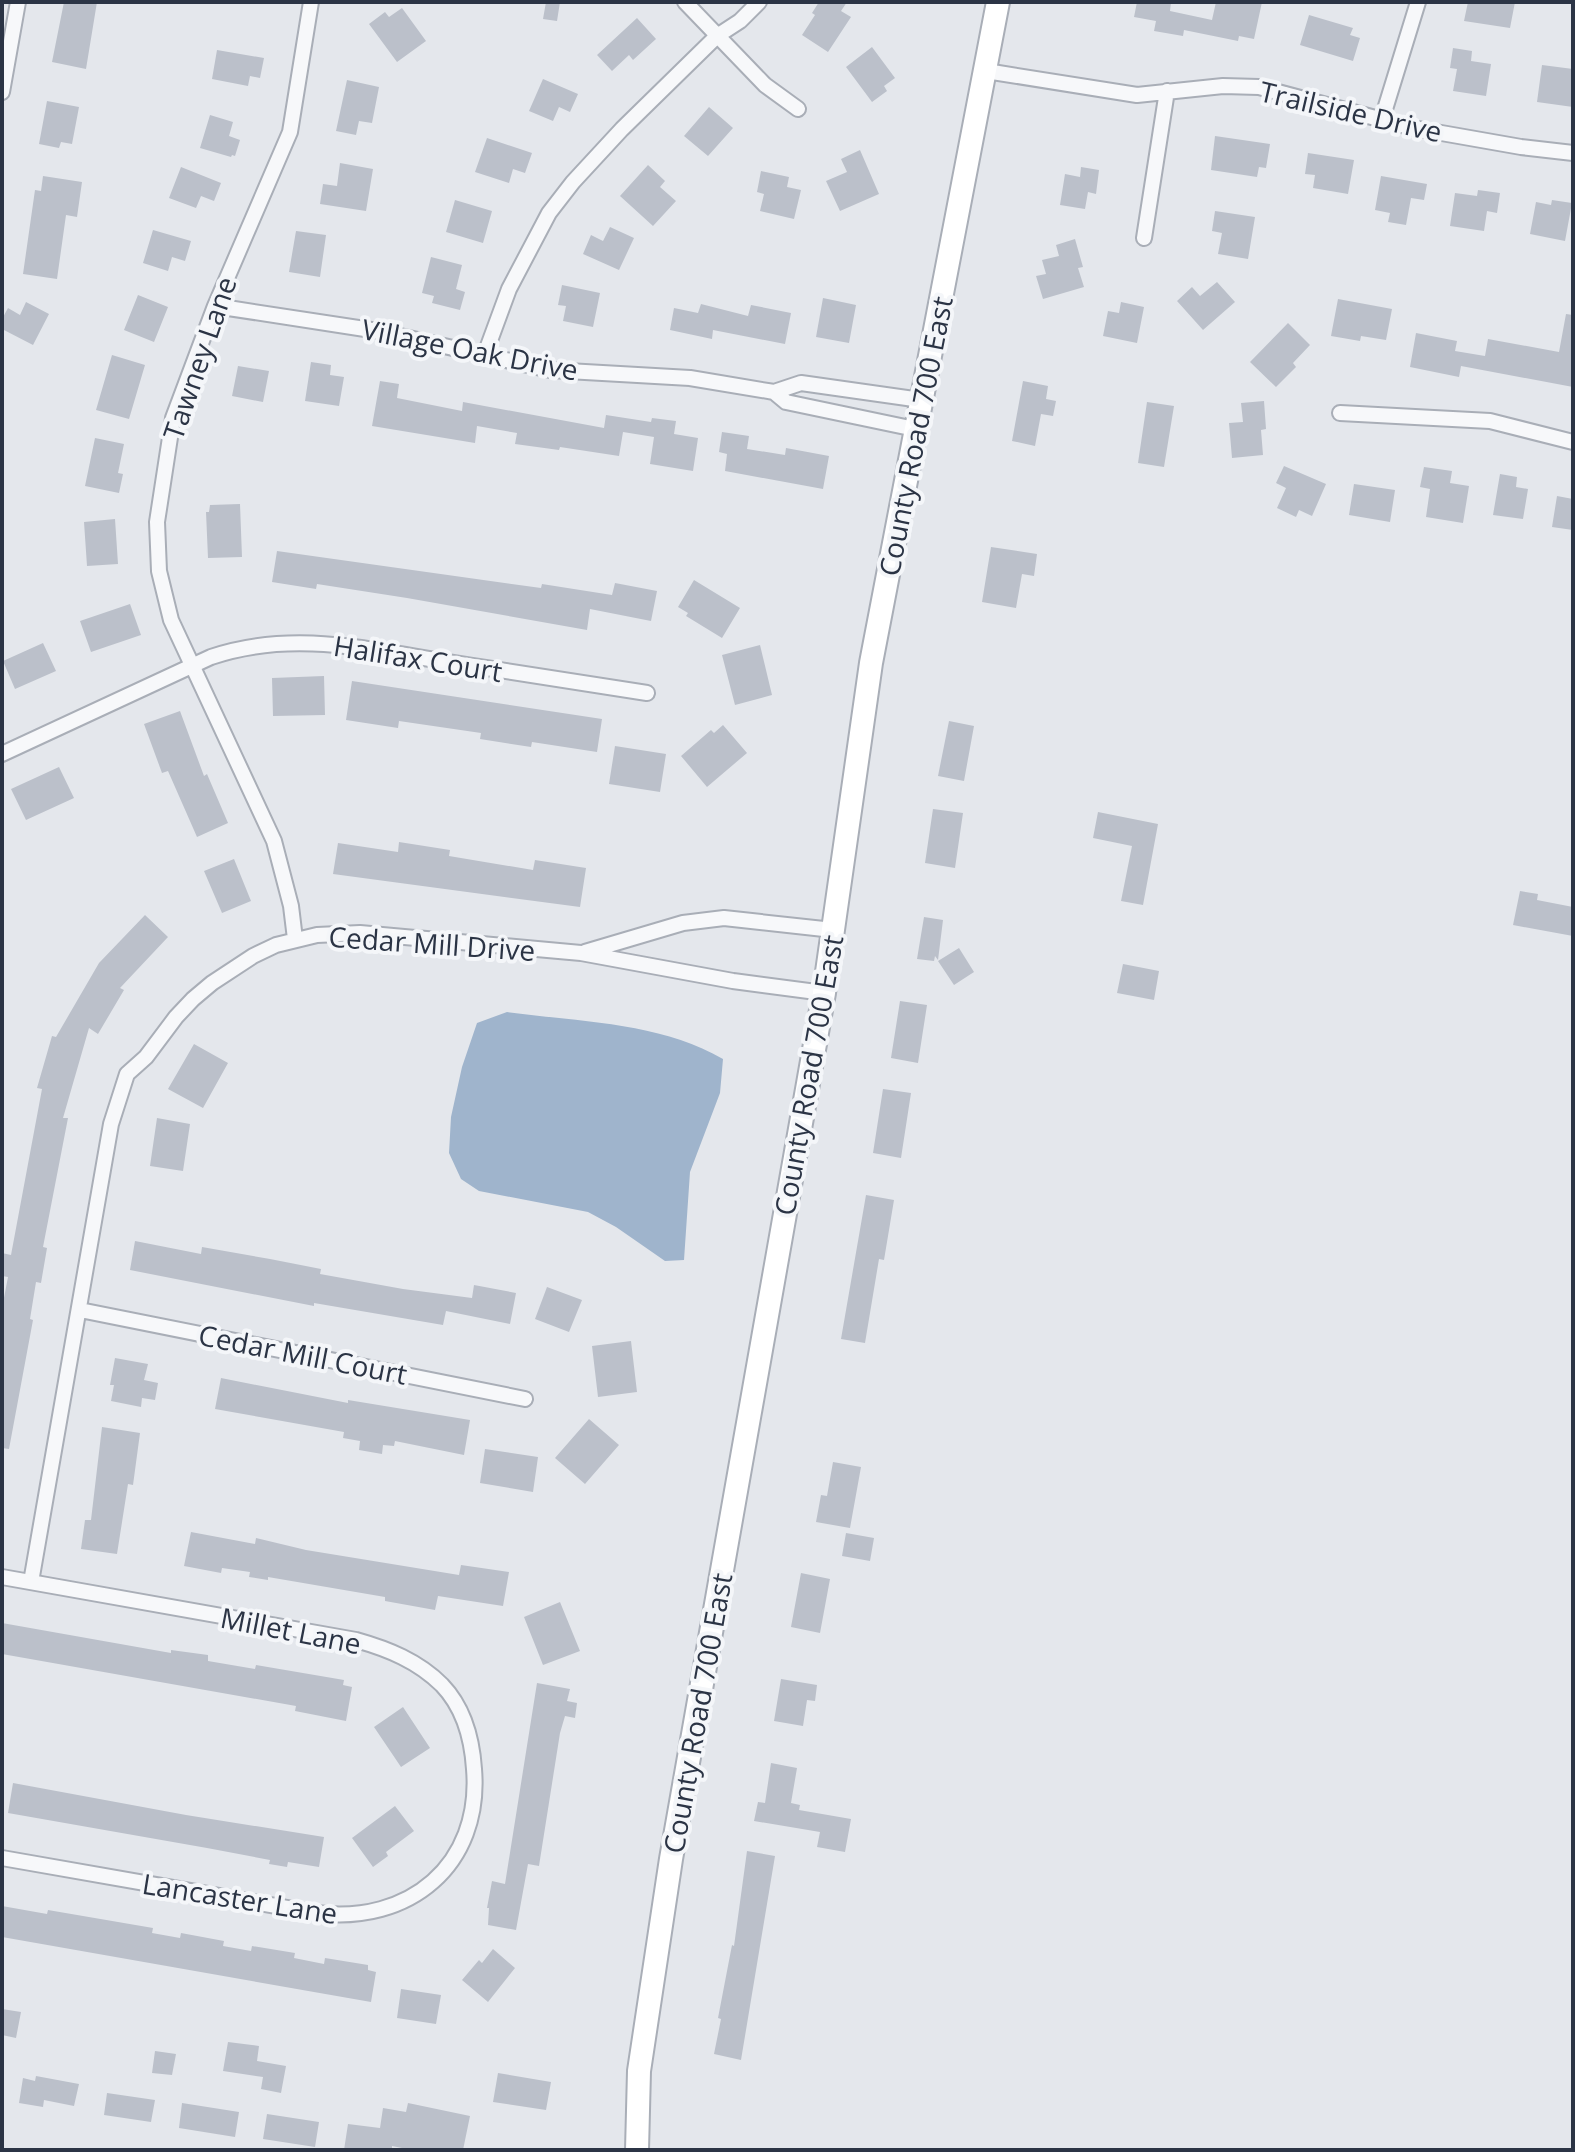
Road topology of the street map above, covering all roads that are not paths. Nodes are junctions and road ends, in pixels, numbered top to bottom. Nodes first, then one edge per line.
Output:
1 (18, 2) edge
2 (311, 2) edge
3 (685, 2) edge
4 (759, 2) edge
5 (998, 2) edge
6 (1418, 2) edge
7 (717, 36) junction
8 (986, 71) junction
9 (1167, 91) junction
10 (2, 92) edge
11 (798, 109) dead end
12 (1382, 119) junction
13 (1573, 153) edge
14 (1144, 238) dead end
15 (215, 306) junction
16 (484, 357) junction
17 (774, 392) junction
18 (921, 400) junction
19 (1340, 413) dead end
20 (915, 429) junction
21 (1573, 442) edge
22 (191, 665) junction
23 (647, 693) dead end
24 (2, 754) edge
25 (833, 930) junction
26 (295, 939) junction
27 (581, 953) junction
28 (824, 993) junction
29 (80, 1310) junction
30 (525, 1399) dead end
31 (2, 1577) edge
32 (31, 1582) junction
33 (474, 1807) joint
34 (2, 1858) edge
35 (637, 2150) edge

1 - 10 street
2 - 15 street, Tawney Lane
3 - 7 street
4 - 7 street
5 - 8 main road, County Road 700 East
6 - 12 street
7 - 11 street
7 - 16 street
8 - 9 street, Trailside Drive
8 - 18 main road, County Road 700 East
9 - 12 street, Trailside Drive
9 - 14 street
12 - 13 street, Trailside Drive
15 - 16 street, Village Oak Drive
15 - 22 street, Tawney Lane
16 - 17 street, Village Oak Drive
17 - 18 street, Village Oak Drive
17 - 20 street, Village Oak Drive
18 - 20 main road, County Road 700 East
19 - 21 street
20 - 25 main road, County Road 700 East
22 - 23 street, Halifax Court
22 - 24 street, Halifax Court
22 - 26 street, Tawney Lane
25 - 27 street
25 - 28 main road, County Road 700 East
26 - 27 street, Cedar Mill Drive
26 - 29 street, Cedar Mill Drive
27 - 28 street, Cedar Mill Drive
28 - 35 main road, County Road 700 East
29 - 30 street, Cedar Mill Court
29 - 32 street, Cedar Mill Drive
31 - 32 street, Millet Lane
32 - 33 street, Millet Lane
33 - 34 street, Lancaster Lane

